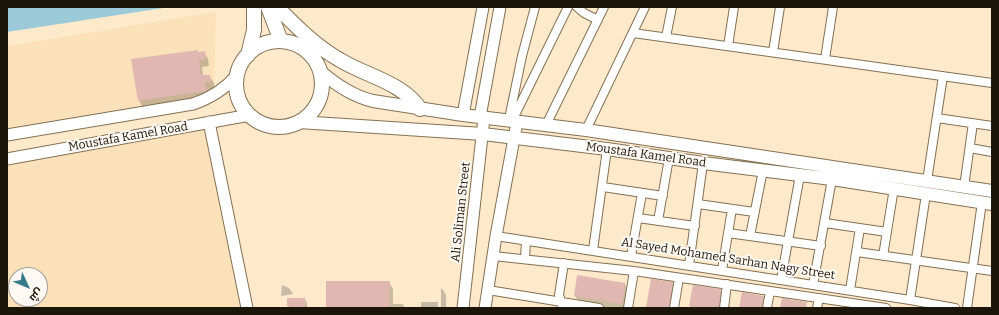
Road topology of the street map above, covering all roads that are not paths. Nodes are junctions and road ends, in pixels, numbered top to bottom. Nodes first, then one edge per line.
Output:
1 (254, 7) edge
2 (268, 7) edge
3 (277, 7) edge
4 (483, 7) edge
5 (500, 7) edge
6 (535, 7) edge
7 (568, 7) edge
8 (577, 7) edge
9 (604, 7) edge
10 (645, 7) edge
11 (672, 7) edge
12 (734, 7) edge
13 (780, 7) edge
14 (833, 7) edge
15 (598, 20) junction
16 (633, 33) junction
17 (666, 37) junction
18 (281, 41) junction
19 (728, 46) junction
20 (773, 52) junction
21 (248, 55) junction
22 (825, 60) junction
23 (320, 71) junction
24 (237, 75) junction
25 (943, 76) junction
26 (992, 83) edge
27 (420, 109) junction
28 (250, 115) junction
29 (463, 115) junction
30 (482, 118) junction
31 (937, 118) junction
32 (513, 121) junction
33 (209, 122) junction
34 (299, 122) junction
35 (973, 123) junction
36 (546, 125) junction
37 (992, 126) edge
38 (586, 130) junction
39 (483, 134) junction
40 (7, 135) edge
41 (514, 138) junction
42 (608, 148) junction
43 (970, 148) junction
44 (992, 152) edge
45 (669, 158) junction
46 (7, 159) edge
47 (703, 163) junction
48 (762, 170) junction
49 (800, 175) junction
50 (832, 179) junction
51 (927, 181) junction
52 (602, 187) junction
53 (964, 187) junction
54 (894, 188) junction
55 (992, 191) edge
56 (642, 193) junction
57 (926, 194) junction
58 (663, 196) junction
59 (987, 203) edge
60 (698, 204) junction
61 (732, 209) junction
62 (754, 212) junction
63 (638, 218) junction
64 (658, 221) junction
65 (825, 223) junction
66 (695, 226) junction
67 (860, 228) junction
68 (887, 232) junction
69 (728, 233) junction
70 (496, 236) junction
71 (750, 236) junction
72 (526, 241) junction
73 (788, 242) junction
74 (821, 246) junction
75 (593, 250) junction
76 (856, 252) junction
77 (493, 256) junction
78 (631, 256) junction
79 (883, 256) junction
80 (525, 259) junction
81 (916, 260) junction
82 (564, 263) junction
83 (689, 265) junction
84 (973, 268) junction
85 (722, 270) junction
86 (634, 271) junction
87 (992, 271) edge
88 (679, 278) junction
89 (781, 280) junction
90 (728, 284) junction
91 (813, 285) junction
92 (488, 290) junction
93 (850, 290) junction
94 (770, 291) junction
95 (819, 298) junction
96 (910, 300) junction
97 (562, 305) edge
98 (866, 306) edge
99 (247, 308) edge
100 (463, 308) edge
101 (485, 308) edge
102 (598, 308) edge
103 (628, 308) edge
104 (674, 308) edge
105 (724, 308) edge
106 (767, 308) edge
107 (817, 308) edge
108 (886, 308) edge
109 (956, 308) edge
110 (966, 308) edge

1 - 21 highway
2 - 18 highway
3 - 27 highway
4 - 29 street
5 - 30 street, Ali Soliman Street
6 - 32 street
7 - 32 street
8 - 15 street
9 - 15 street
10 - 16 street
11 - 17 street
12 - 19 street
13 - 20 street
14 - 22 street
15 - 36 street
16 - 17 street
16 - 38 street
17 - 19 street
18 - 21 highway
18 - 23 highway
19 - 20 street
20 - 22 street
21 - 24 highway
22 - 25 street
23 - 27 main road, Moustafa Kamel Road
23 - 34 highway
24 - 28 highway
24 - 40 street, Moustafa Kamel Road
25 - 26 street
25 - 31 street
27 - 29 main road, Moustafa Kamel Road
28 - 33 street, Moustafa Kamel Road
28 - 34 highway
29 - 30 main road, Moustafa Kamel Road
30 - 32 main road, Moustafa Kamel Road
30 - 39 street, Ali Soliman Street
31 - 35 street
31 - 51 street
32 - 36 main road, Moustafa Kamel Road
32 - 41 street
33 - 46 street, Moustafa Kamel Road
33 - 99 street
34 - 39 main road, Moustafa Kamel Road
35 - 37 street
35 - 43 street
36 - 38 main road, Moustafa Kamel Road
38 - 51 main road, Moustafa Kamel Road
39 - 41 main road, Moustafa Kamel Road
39 - 100 street, Ali Soliman Street
41 - 42 main road, Moustafa Kamel Road
41 - 70 street
42 - 45 main road, Moustafa Kamel Road
42 - 52 street
43 - 44 street
43 - 53 street
45 - 47 main road, Moustafa Kamel Road
45 - 58 street
47 - 48 main road, Moustafa Kamel Road
47 - 60 street
48 - 49 main road, Moustafa Kamel Road
48 - 62 street
49 - 50 main road, Moustafa Kamel Road
49 - 73 street
50 - 54 main road, Moustafa Kamel Road
50 - 65 street
51 - 53 main road, Moustafa Kamel Road
52 - 56 street
52 - 75 street
53 - 55 main road, Moustafa Kamel Road
54 - 57 main road, Moustafa Kamel Road
54 - 68 street
56 - 58 street
56 - 63 street
57 - 59 main road, Moustafa Kamel Road
57 - 81 street
58 - 64 street
59 - 84 street
60 - 61 street
60 - 66 street
61 - 62 street
61 - 69 street
62 - 71 street
63 - 64 street
63 - 78 street
64 - 66 street
65 - 67 street
65 - 74 street
66 - 83 street
67 - 68 street
67 - 76 street
68 - 79 street
69 - 71 street
69 - 85 street
70 - 72 street, Al Sayed Mohamed Sarhan Nagy Street
70 - 77 street
71 - 73 street
72 - 75 street, Al Sayed Mohamed Sarhan Nagy Street
72 - 80 street
73 - 74 street
73 - 89 street
74 - 91 street
75 - 78 street, Al Sayed Mohamed Sarhan Nagy Street
76 - 79 street
76 - 93 street
77 - 80 street, Al Sayed Mohamed Sarhan Nagy Street
77 - 92 street
78 - 83 street, Al Sayed Mohamed Sarhan Nagy Street
79 - 81 street
80 - 82 street, Al Sayed Mohamed Sarhan Nagy Street
81 - 84 street
81 - 96 street
82 - 86 street, Al Sayed Mohamed Sarhan Nagy Street
82 - 97 street
83 - 85 street, Al Sayed Mohamed Sarhan Nagy Street
84 - 87 street
84 - 110 street
85 - 89 street, Al Sayed Mohamed Sarhan Nagy Street
86 - 88 street, Al Sayed Mohamed Sarhan Nagy Street
86 - 103 street
88 - 90 street, Al Sayed Mohamed Sarhan Nagy Street
88 - 104 street
89 - 91 street, Al Sayed Mohamed Sarhan Nagy Street
90 - 94 street, Al Sayed Mohamed Sarhan Nagy Street
90 - 105 street
91 - 93 street, Al Sayed Mohamed Sarhan Nagy Street
92 - 97 street
92 - 101 street
93 - 96 street, Al Sayed Mohamed Sarhan Nagy Street
94 - 95 street, Al Sayed Mohamed Sarhan Nagy Street
94 - 106 street
95 - 98 street, Al Sayed Mohamed Sarhan Nagy Street
95 - 107 street
96 - 109 street, Al Sayed Mohamed Sarhan Nagy Street
97 - 102 street
98 - 108 street, Al Sayed Mohamed Sarhan Nagy Street

